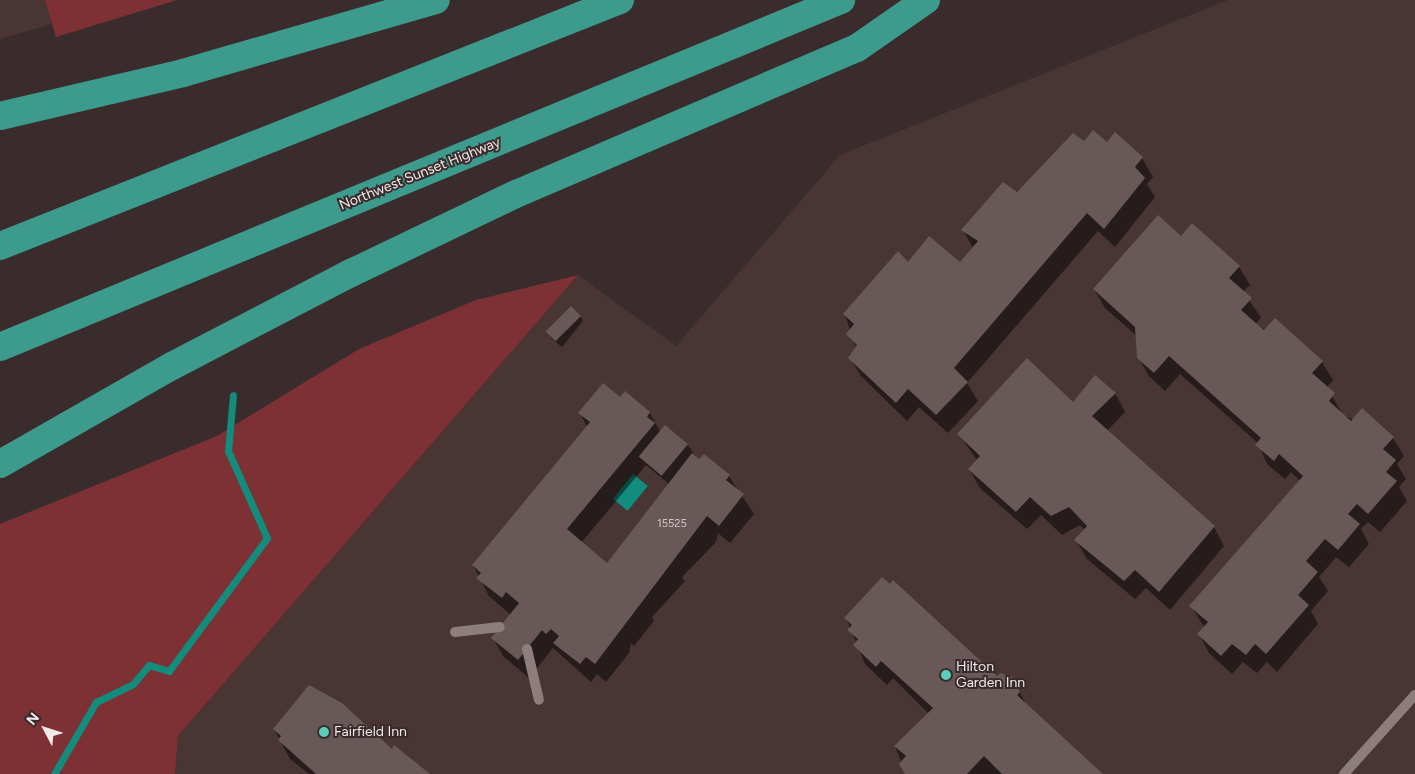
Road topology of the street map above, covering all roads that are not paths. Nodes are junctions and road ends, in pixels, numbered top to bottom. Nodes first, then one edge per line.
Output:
1 (436, 0) edge
2 (620, 0) edge
3 (841, 0) edge
4 (926, 0) edge
5 (0, 116) edge
6 (0, 246) edge
7 (0, 347) edge
8 (0, 464) edge
9 (500, 627) dead end
10 (455, 632) dead end
11 (527, 649) dead end
12 (1415, 695) edge
13 (539, 700) dead end
14 (1344, 774) edge

1 - 5 highway
2 - 6 highway
3 - 7 highway, Northwest Sunset Highway
4 - 8 highway
9 - 10 lane
11 - 13 lane
12 - 14 lane

